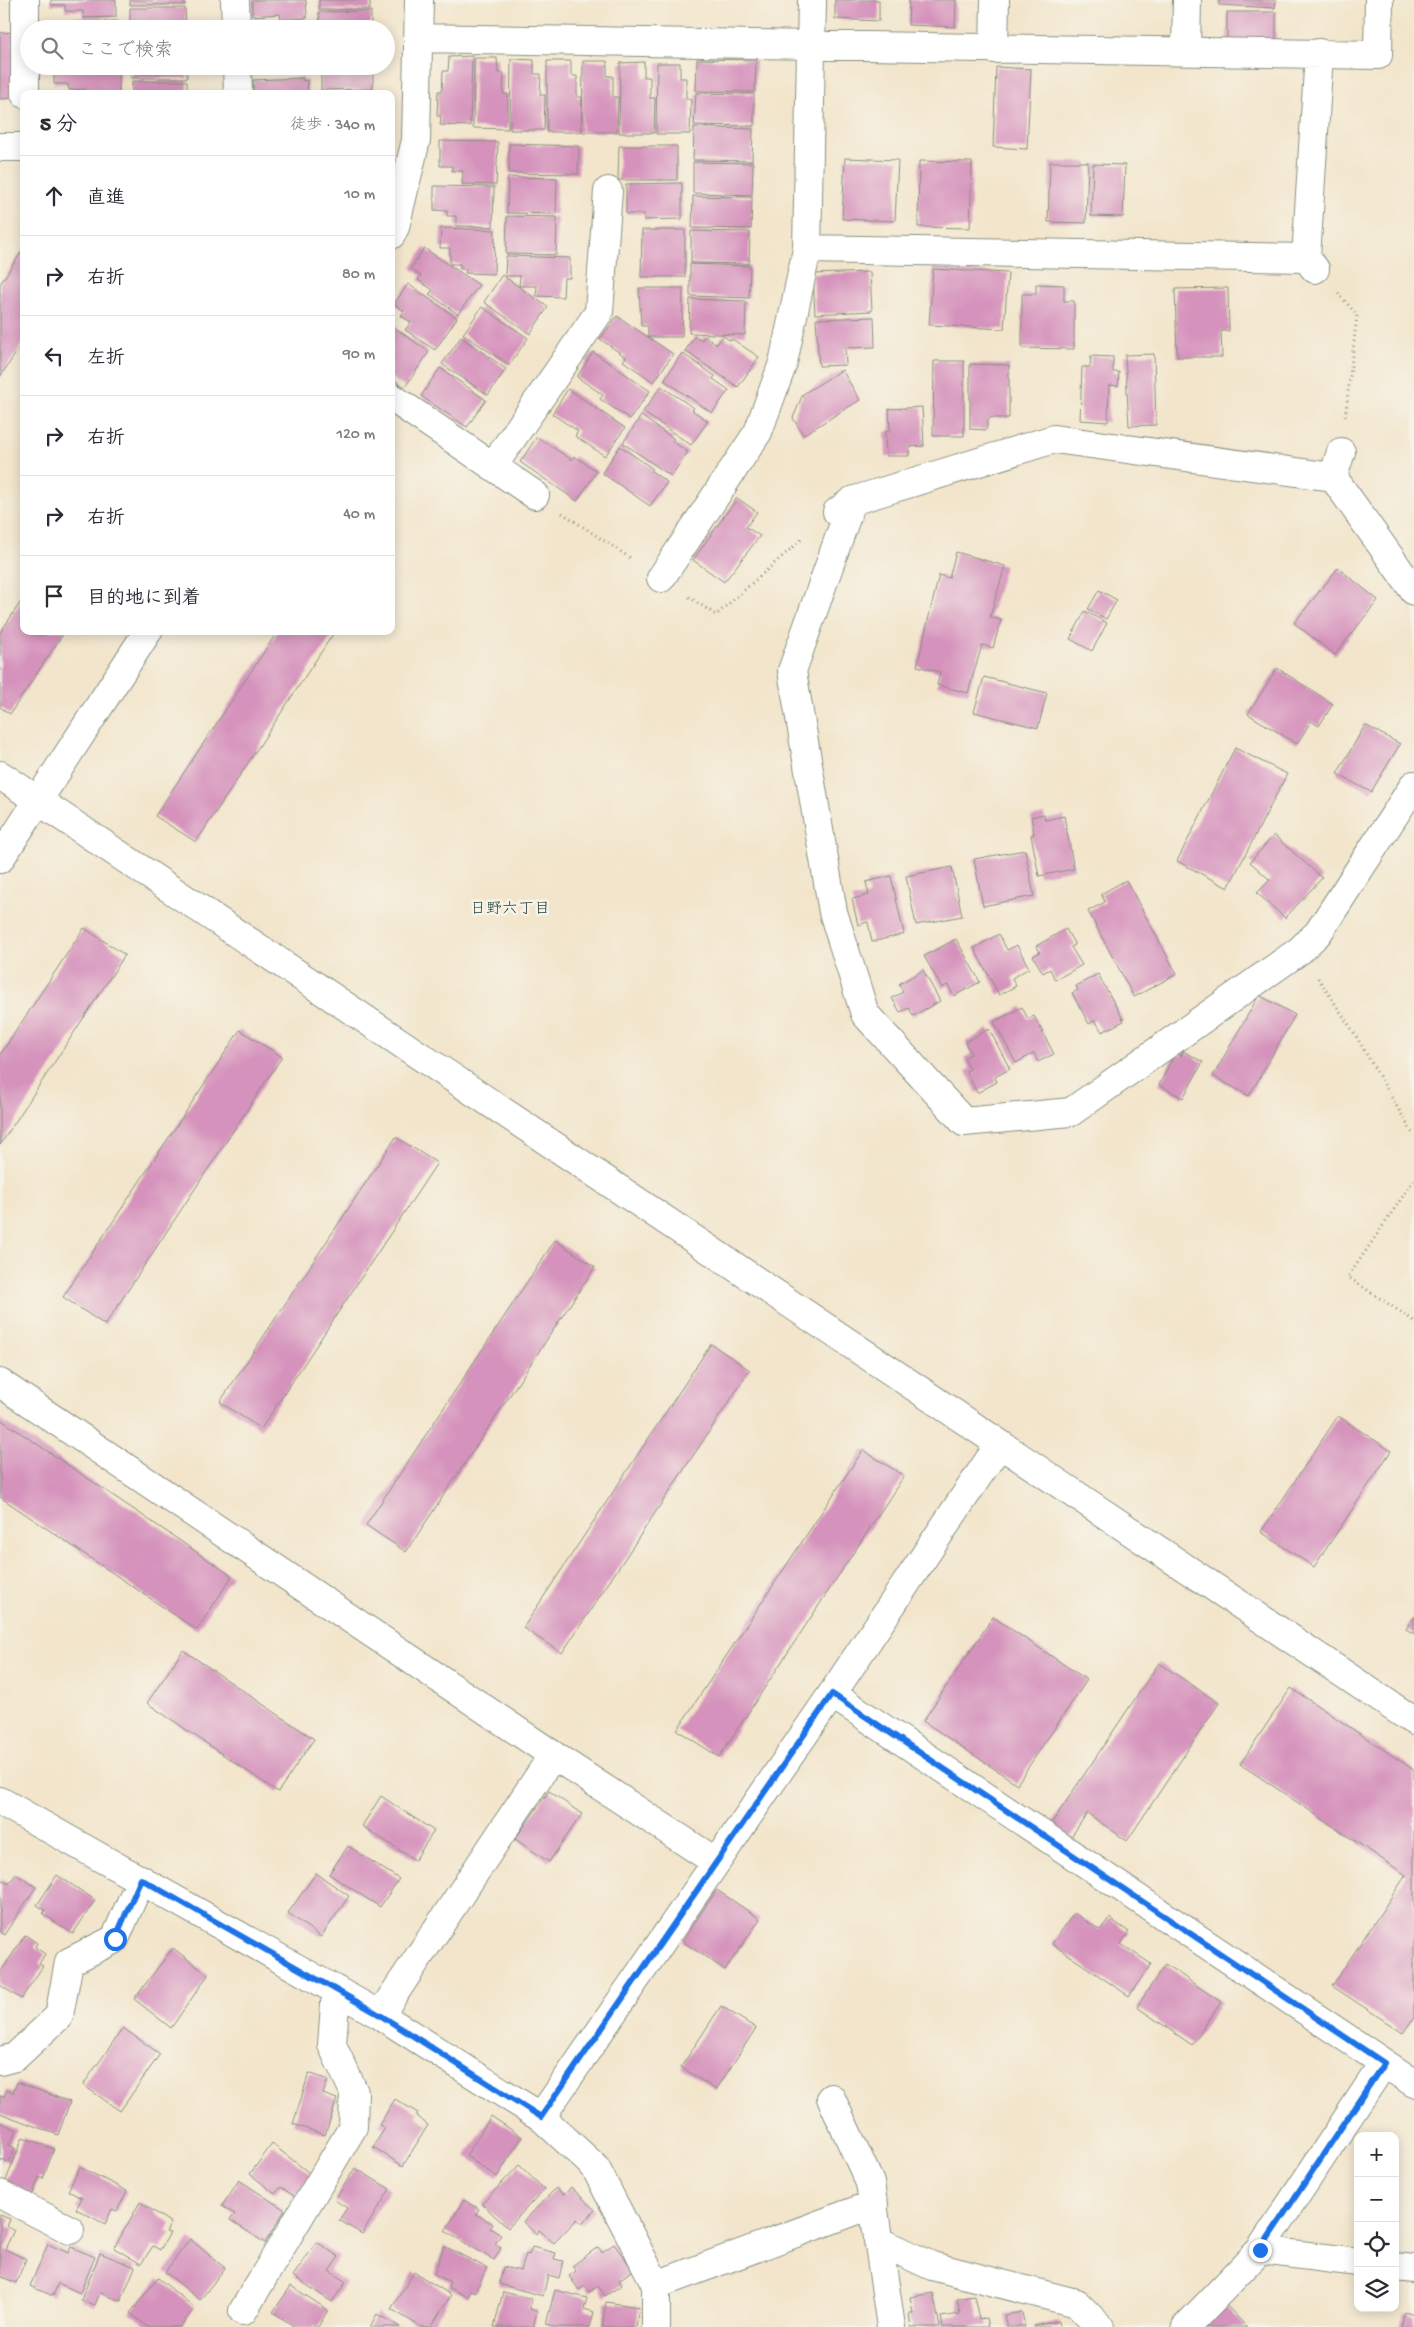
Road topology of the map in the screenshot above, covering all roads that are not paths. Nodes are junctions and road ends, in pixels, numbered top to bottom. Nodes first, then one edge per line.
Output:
1 (25, 0) edge
2 (235, 0) edge
3 (419, 0) edge
4 (812, 0) edge
5 (995, 0) edge
6 (1187, 0) edge
7 (1379, 0) edge
8 (25, 20) edge
9 (236, 20) edge
10 (418, 38) junction
11 (810, 44) junction
12 (994, 49) junction
13 (1186, 50) junction
14 (1319, 54) junction
15 (25, 75) edge
16 (237, 75) edge
17 (25, 90) edge
18 (238, 90) edge
19 (0, 147) edge
20 (20, 147) edge
21 (608, 191) dead end
22 (395, 227) edge
23 (807, 249) junction
24 (395, 400) edge
25 (493, 466) junction
26 (535, 495) dead end
27 (852, 501) junction
28 (827, 518) dead end
29 (661, 578) dead end
30 (1414, 591) edge
31 (145, 635) edge
32 (0, 775) edge
33 (1414, 785) edge
34 (39, 800) junction
35 (0, 859) edge
36 (0, 1383) edge
37 (1000, 1445) junction
38 (832, 1694) junction
39 (1414, 1721) edge
40 (553, 1755) junction
41 (0, 1801) edge
42 (716, 1862) junction
43 (141, 1879) junction
44 (336, 1990) junction
45 (380, 2015) junction
46 (0, 2061) edge
47 (1384, 2063) junction
48 (1414, 2083) edge
49 (830, 2098) dead end
50 (541, 2117) junction
51 (0, 2194) edge
52 (874, 2204) junction
53 (70, 2230) dead end
54 (878, 2241) junction
55 (1260, 2250) junction
56 (1354, 2262) edge
57 (1399, 2267) edge
58 (1414, 2269) edge
59 (656, 2285) junction
60 (243, 2311) dead end
61 (656, 2327) edge
62 (891, 2327) edge
63 (1100, 2327) edge
64 (1186, 2327) edge

1 - 8 street
2 - 9 street
3 - 10 street
4 - 11 street
5 - 12 street
6 - 13 street
7 - 14 street
10 - 11 street
10 - 22 street
11 - 12 street
11 - 23 street
12 - 13 street
13 - 14 street
14 - 23 street
15 - 17 street
16 - 18 street
19 - 20 street
21 - 25 street
23 - 29 street
24 - 25 street
25 - 26 street
27 - 28 street
27 - 30 street
27 - 33 street
31 - 34 street
32 - 34 street
34 - 35 street
34 - 37 street
36 - 40 street
37 - 38 street
37 - 39 street
38 - 42 street
38 - 47 street
40 - 42 street
40 - 45 street
41 - 43 street
42 - 50 street
43 - 44 street
43 - 46 street
44 - 45 street
44 - 60 street
45 - 50 street
47 - 48 street
47 - 55 street
49 - 52 street
50 - 59 street
51 - 53 street
52 - 54 street
52 - 59 street
54 - 62 street
54 - 63 street
55 - 56 street
55 - 64 street
57 - 58 street
59 - 61 street

